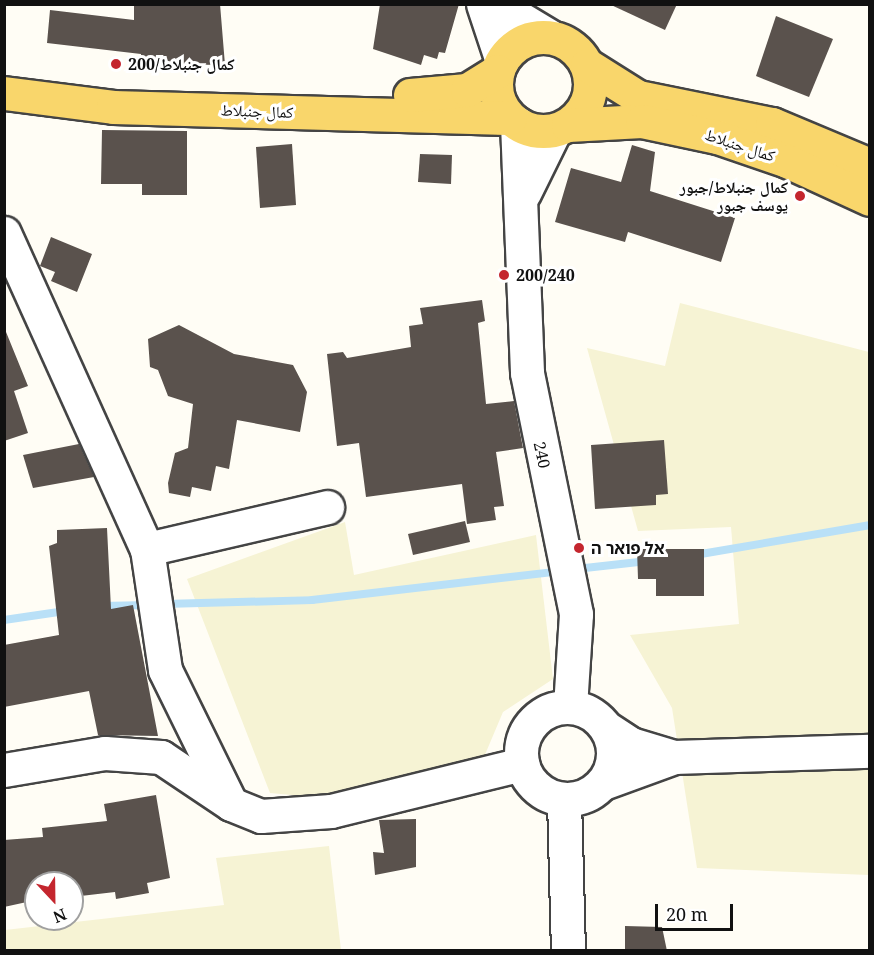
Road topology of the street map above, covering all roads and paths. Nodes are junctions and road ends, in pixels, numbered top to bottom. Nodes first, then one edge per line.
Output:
1 (483, 4) edge
2 (496, 4) edge
3 (551, 37) junction
4 (588, 65) junction
5 (500, 66) junction
6 (4, 73) edge
7 (4, 93) edge
8 (514, 121) junction
9 (561, 127) junction
10 (870, 165) edge
11 (870, 199) edge
12 (522, 200) junction
13 (4, 233) edge
14 (327, 507) dead end
15 (147, 549) junction
16 (570, 707) junction
17 (606, 728) junction
18 (870, 751) edge
19 (674, 757) junction
20 (522, 764) junction
21 (4, 770) edge
22 (603, 783) junction
23 (564, 799) junction
24 (231, 804) junction
25 (568, 951) edge

1 - 5 street
2 - 3 street
3 - 4 main road
3 - 5 main road
4 - 9 main road
4 - 10 main road, كمال جنبلاط
5 - 6 main road, كمال جنبلاط
5 - 8 main road
7 - 8 main road, كمال جنبلاط
8 - 9 main road
8 - 12 street, 240
9 - 11 main road, كمال جنبلاط
9 - 12 street, 240
12 - 16 street, 240
13 - 15 street
14 - 15 street
15 - 24 street
16 - 17 street
16 - 20 street
17 - 19 street
17 - 22 street
18 - 19 street
19 - 22 street
20 - 23 street
20 - 24 street
21 - 24 street
22 - 23 street
23 - 25 street

